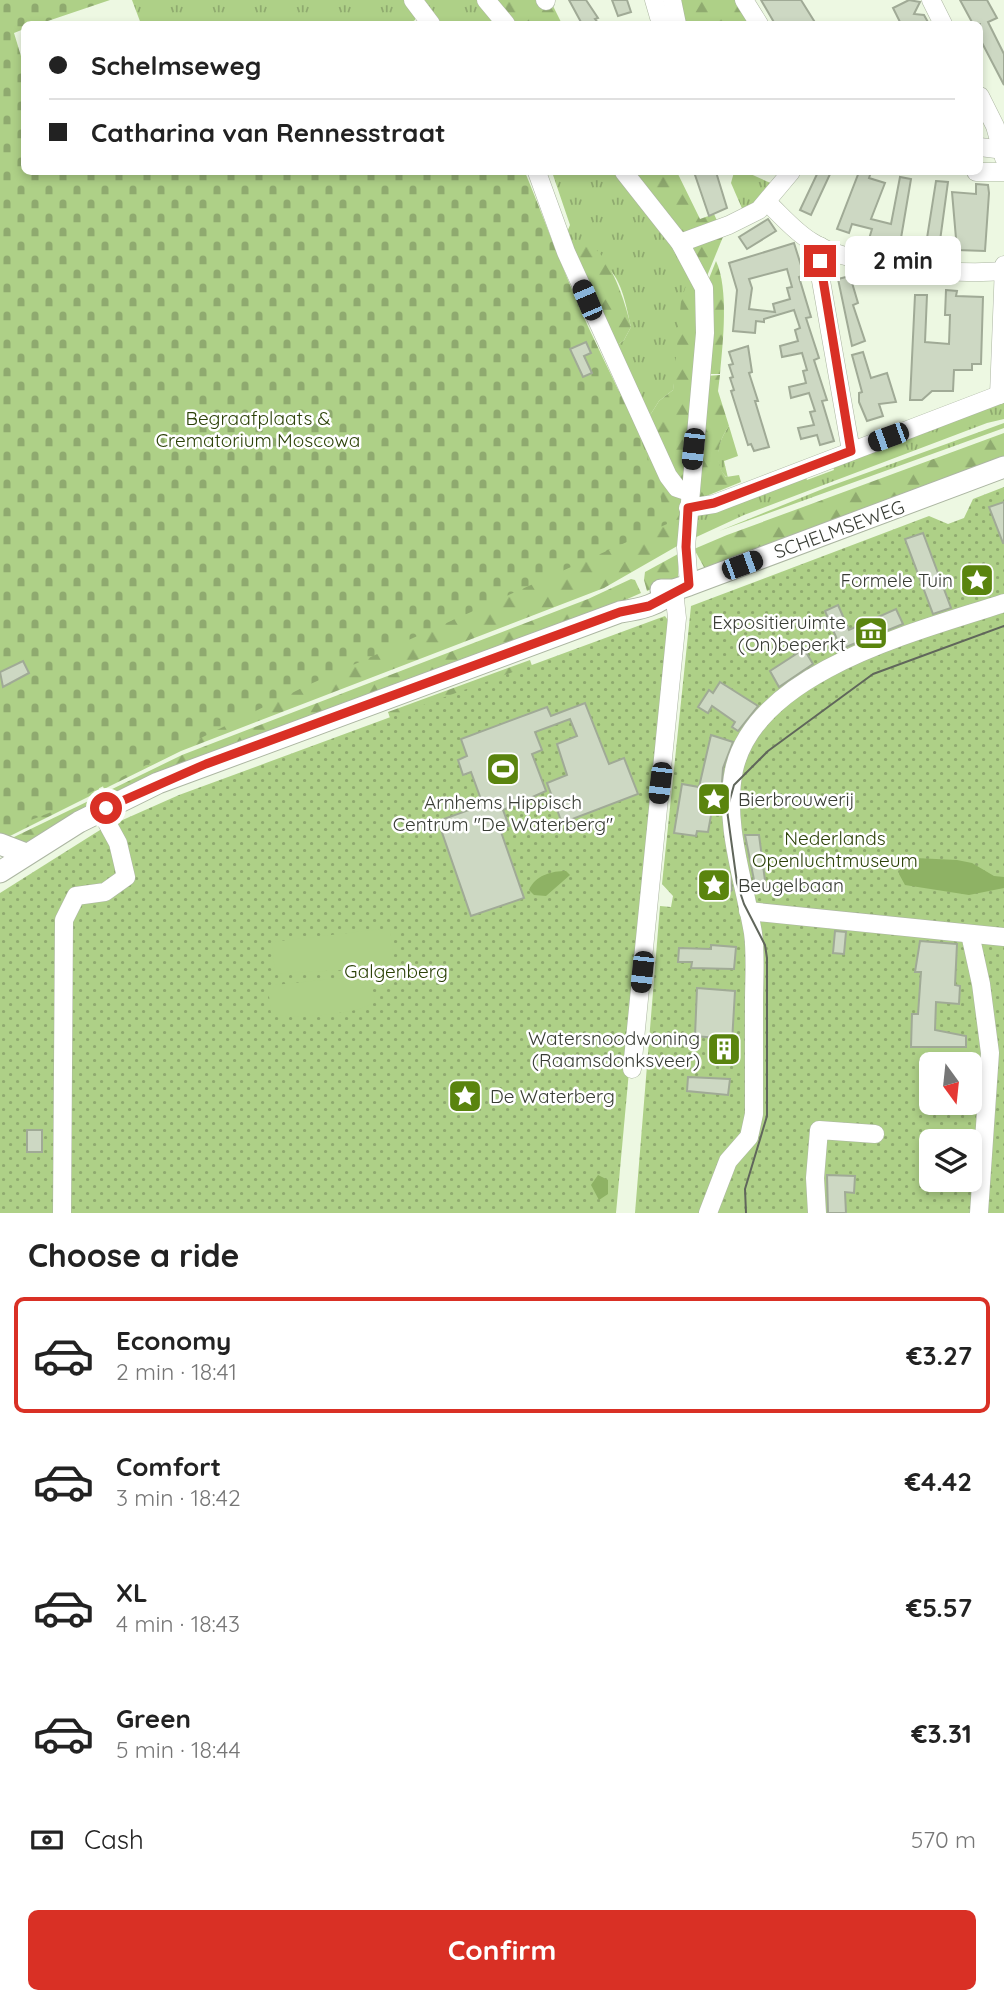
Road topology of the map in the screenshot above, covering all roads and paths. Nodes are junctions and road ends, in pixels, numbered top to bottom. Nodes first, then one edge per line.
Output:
1 (413, 0) edge
2 (486, 0) edge
3 (654, 0) edge
4 (672, 0) edge
5 (744, 0) edge
6 (931, 0) edge
7 (429, 21) edge
8 (504, 21) edge
9 (660, 21) edge
10 (676, 21) edge
11 (757, 21) edge
12 (942, 21) edge
13 (983, 102) edge
14 (983, 148) edge
15 (1004, 153) edge
16 (983, 172) edge
17 (1004, 172) edge
18 (538, 175) edge
19 (626, 175) edge
20 (789, 175) edge
21 (767, 202) junction
22 (680, 243) junction
23 (820, 246) junction
24 (1004, 265) edge
25 (1004, 271) edge
26 (1001, 394) edge
27 (851, 451) junction
28 (1004, 467) edge
29 (689, 500) junction
30 (682, 587) junction
31 (1004, 603) edge
32 (106, 808) junction
33 (0, 844) edge
34 (26, 854) junction
35 (0, 872) edge
36 (748, 911) junction
37 (970, 934) junction
38 (1004, 937) edge
39 (632, 1069) dead end
40 (875, 1134) dead end
41 (62, 1213) edge
42 (708, 1213) edge
43 (817, 1213) edge
44 (979, 1213) edge

1 - 7 street
2 - 8 street
3 - 9 street
4 - 10 street
5 - 11 street
6 - 12 street
13 - 15 street
14 - 15 street
16 - 17 street
18 - 29 street
19 - 22 street
20 - 21 street
21 - 22 street
21 - 23 street
22 - 29 street
23 - 25 street
23 - 27 street
24 - 25 street
25 - 26 street
26 - 27 street
27 - 29 street
28 - 30 main road, SCHELMSEWEG
29 - 30 street
30 - 32 main road, SCHELMSEWEG
30 - 39 street
31 - 36 street
32 - 34 main road, SCHELMSEWEG
32 - 41 street
33 - 34 main road
34 - 35 main road, SCHELMSEWEG
36 - 37 street
36 - 42 street
37 - 38 street
37 - 44 street
40 - 43 street

